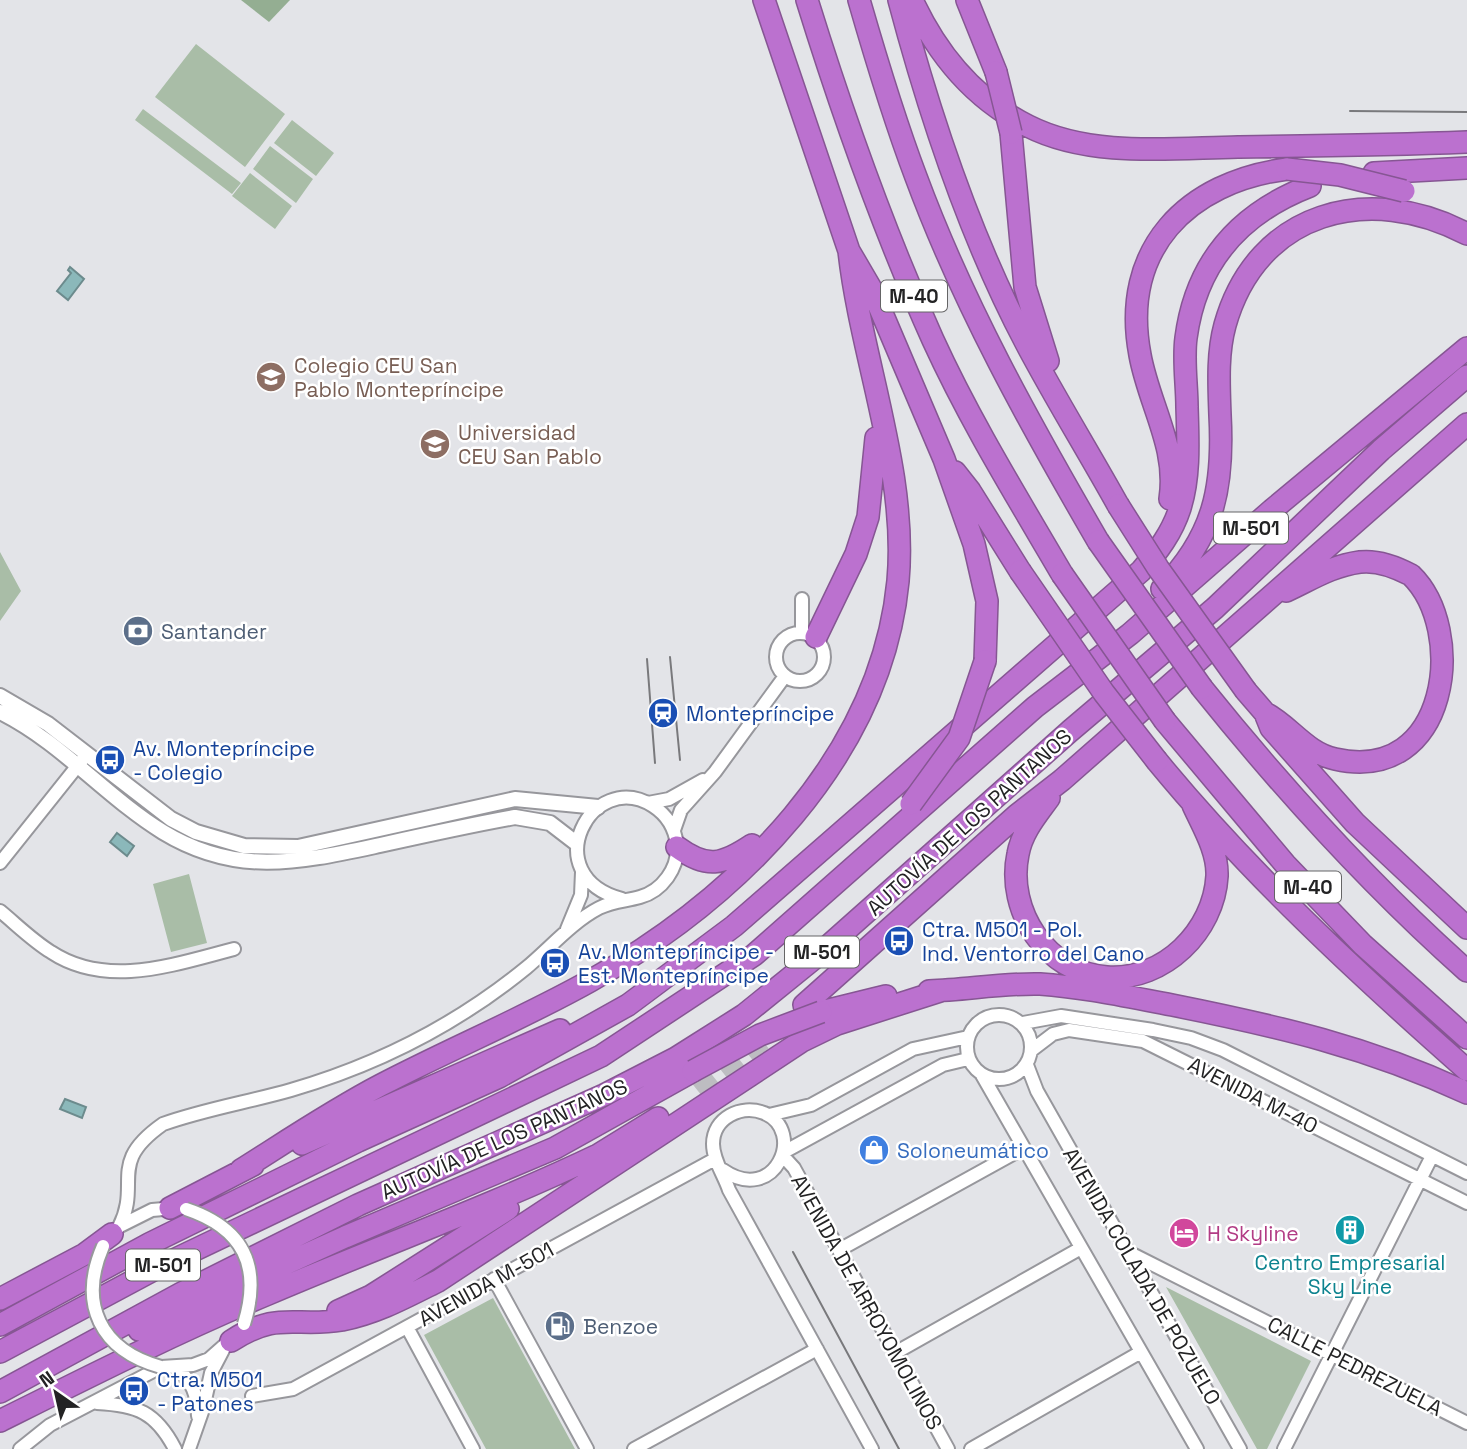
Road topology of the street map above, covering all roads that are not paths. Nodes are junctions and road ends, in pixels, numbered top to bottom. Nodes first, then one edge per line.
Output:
1 (764, 0) edge
2 (807, 0) edge
3 (859, 0) edge
4 (899, 0) edge
5 (912, 0) edge
6 (967, 0) edge
7 (1467, 142) edge
8 (1467, 168) edge
9 (1374, 173) dead end
10 (1310, 186) dead end
11 (1467, 228) edge
12 (1467, 233) edge
13 (849, 251) junction
14 (1467, 348) edge
15 (1467, 376) edge
16 (878, 411) junction
17 (1066, 413) junction
18 (1467, 424) edge
19 (944, 459) junction
20 (802, 599) dead end
21 (1265, 601) junction
22 (1103, 603) junction
23 (809, 634) junction
24 (1462, 647) dead end
25 (785, 676) junction
26 (1459, 689) dead end
27 (0, 696) edge
28 (1035, 707) junction
29 (0, 712) edge
30 (1265, 713) junction
31 (87, 754) junction
32 (77, 766) junction
33 (715, 772) junction
34 (1062, 780) junction
35 (648, 803) junction
36 (1193, 805) junction
37 (598, 807) junction
38 (791, 818) junction
39 (675, 839) junction
40 (576, 843) junction
41 (0, 863) edge
42 (582, 872) junction
43 (849, 874) junction
44 (622, 899) junction
45 (0, 911) edge
46 (1467, 928) edge
47 (564, 935) junction
48 (234, 949) dead end
49 (1467, 971) edge
50 (940, 990) junction
51 (628, 1005) junction
52 (812, 1009) junction
53 (1023, 1023) junction
54 (968, 1037) junction
55 (1467, 1038) edge
56 (1032, 1050) junction
57 (968, 1059) junction
58 (1027, 1065) junction
59 (1467, 1070) edge
60 (982, 1075) junction
61 (696, 1081) junction
62 (1467, 1093) edge
63 (769, 1115) junction
64 (1022, 1149) junction
65 (600, 1154) junction
66 (784, 1154) junction
67 (1432, 1156) junction
68 (719, 1165) junction
69 (241, 1170) junction
70 (1467, 1173) edge
71 (1420, 1180) junction
72 (126, 1189) junction
73 (1467, 1203) edge
74 (169, 1209) junction
75 (112, 1236) junction
76 (1080, 1248) junction
77 (839, 1250) junction
78 (1130, 1253) junction
79 (494, 1279) junction
80 (0, 1299) edge
81 (306, 1321) junction
82 (0, 1325) edge
83 (407, 1327) junction
84 (227, 1345) junction
85 (817, 1349) junction
86 (0, 1352) edge
87 (1141, 1352) junction
88 (895, 1353) junction
89 (1332, 1355) junction
90 (62, 1358) junction
91 (161, 1367) junction
92 (176, 1368) junction
93 (0, 1392) edge
94 (252, 1396) dead end
95 (93, 1403) junction
96 (0, 1421) edge
97 (199, 1423) junction
98 (1467, 1423) edge
99 (1194, 1448) edge
100 (20, 1449) edge
101 (175, 1449) edge
102 (189, 1449) edge
103 (473, 1449) edge
104 (587, 1449) edge
105 (634, 1449) edge
106 (872, 1449) edge
107 (948, 1449) edge
108 (971, 1449) edge
109 (1240, 1449) edge
110 (1283, 1449) edge

1 - 13 highway
2 - 55 highway, M-40, bridge
3 - 49 highway, M-40, bridge
4 - 17 highway
5 - 7 highway
6 - 17 highway, bridge
8 - 9 highway
10 - 22 highway
11 - 22 highway, bridge
12 - 28 highway
13 - 16 highway
13 - 19 highway
14 - 28 highway, AUTOVÍA DE LOS PANTANOS / M-501
15 - 90 highway, AUTOVÍA DE LOS PANTANOS / M-501
16 - 23 highway
16 - 38 highway
17 - 30 highway, bridge
18 - 21 highway
19 - 36 highway, bridge
19 - 43 highway, bridge
20 - 23 street
21 - 24 highway
21 - 34 highway
22 - 51 highway
23 - 25 street
23 - 25 street
25 - 33 street
26 - 30 highway
27 - 31 street
28 - 43 highway, AUTOVÍA DE LOS PANTANOS / M-501
29 - 32 street
30 - 46 highway
31 - 32 street
31 - 37 street
32 - 40 street
32 - 41 street
33 - 35 street
33 - 39 street
34 - 36 highway
34 - 52 highway
35 - 37 street
35 - 39 street
36 - 59 highway
37 - 40 street
38 - 39 highway
38 - 69 highway
39 - 44 street
40 - 42 street
42 - 44 street
42 - 47 street
43 - 86 highway, AUTOVÍA DE LOS PANTANOS / M-501
44 - 47 street
45 - 48 street
47 - 72 street
50 - 52 highway
50 - 62 highway
50 - 81 highway
51 - 69 highway
51 - 82 highway
52 - 61 highway, bridge
53 - 54 street
53 - 56 street
53 - 67 street, AVENIDA M-40
54 - 57 street
54 - 63 street
56 - 58 street
56 - 71 street, AVENIDA M-40
57 - 60 street
57 - 66 street
58 - 60 street
58 - 78 street, AVENIDA COLADA DE POZUELO
60 - 64 street, AVENIDA COLADA DE POZUELO
61 - 65 highway
61 - 90 highway
63 - 66 street
63 - 68 street
64 - 76 street, AVENIDA COLADA DE POZUELO
64 - 77 street
65 - 81 highway
65 - 96 highway
66 - 68 street
66 - 77 street, AVENIDA DE ARROYOMOLINOS
67 - 70 street, AVENIDA M-40
67 - 71 street
68 - 79 street, AVENIDA M-501
68 - 85 street
69 - 74 highway
71 - 73 street, AVENIDA M-40
71 - 89 street
72 - 74 street
72 - 75 street
74 - 75 street
74 - 84 street, bridge
75 - 80 highway
75 - 91 street, bridge
76 - 87 street, AVENIDA COLADA DE POZUELO
76 - 88 street
77 - 88 street, AVENIDA DE ARROYOMOLINOS
78 - 89 street, CALLE PEDREZUELA
78 - 109 street, AVENIDA COLADA DE POZUELO
79 - 83 street, AVENIDA M-501
79 - 104 street
81 - 84 highway
83 - 94 street, AVENIDA M-501
83 - 103 street
84 - 92 street
84 - 97 street
85 - 105 street
85 - 106 street
87 - 99 street, AVENIDA COLADA DE POZUELO
87 - 108 street
88 - 107 street, AVENIDA DE ARROYOMOLINOS
89 - 98 street, CALLE PEDREZUELA
89 - 110 street
90 - 93 highway, AUTOVÍA DE LOS PANTANOS / M-501
91 - 92 street
91 - 95 street
92 - 97 street
95 - 100 street
95 - 101 street
97 - 102 street

